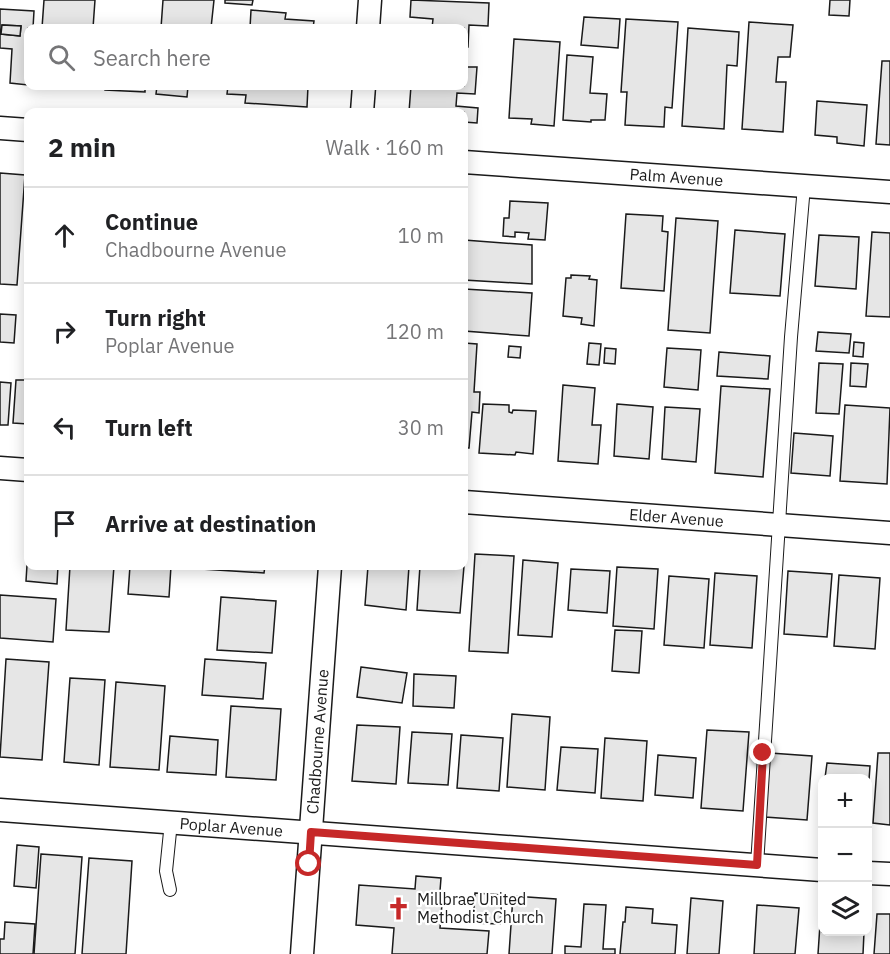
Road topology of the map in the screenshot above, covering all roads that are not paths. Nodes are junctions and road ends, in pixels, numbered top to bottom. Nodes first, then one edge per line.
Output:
1 (370, 0) edge
2 (368, 24) edge
3 (364, 90) edge
4 (362, 108) edge
5 (0, 128) edge
6 (24, 130) edge
7 (468, 162) edge
8 (804, 186) junction
9 (890, 192) edge
10 (0, 468) edge
11 (24, 470) edge
12 (468, 502) edge
13 (780, 525) junction
14 (890, 533) edge
15 (330, 570) edge
16 (0, 810) edge
17 (171, 822) junction
18 (311, 832) junction
19 (757, 865) junction
20 (818, 870) edge
21 (872, 873) edge
22 (890, 874) edge
23 (170, 890) dead end
24 (302, 954) edge

1 - 2 street
3 - 4 street
5 - 6 street
7 - 8 street, Palm Avenue
8 - 9 street, Palm Avenue
8 - 13 lane
10 - 11 street
12 - 13 street, Elder Avenue
13 - 14 street, Elder Avenue
13 - 19 lane
15 - 18 street, Chadbourne Avenue
16 - 17 street, Poplar Avenue
17 - 18 street, Poplar Avenue
17 - 23 lane
18 - 19 street, Poplar Avenue
18 - 24 street, Chadbourne Avenue
19 - 20 street, Poplar Avenue
21 - 22 street

